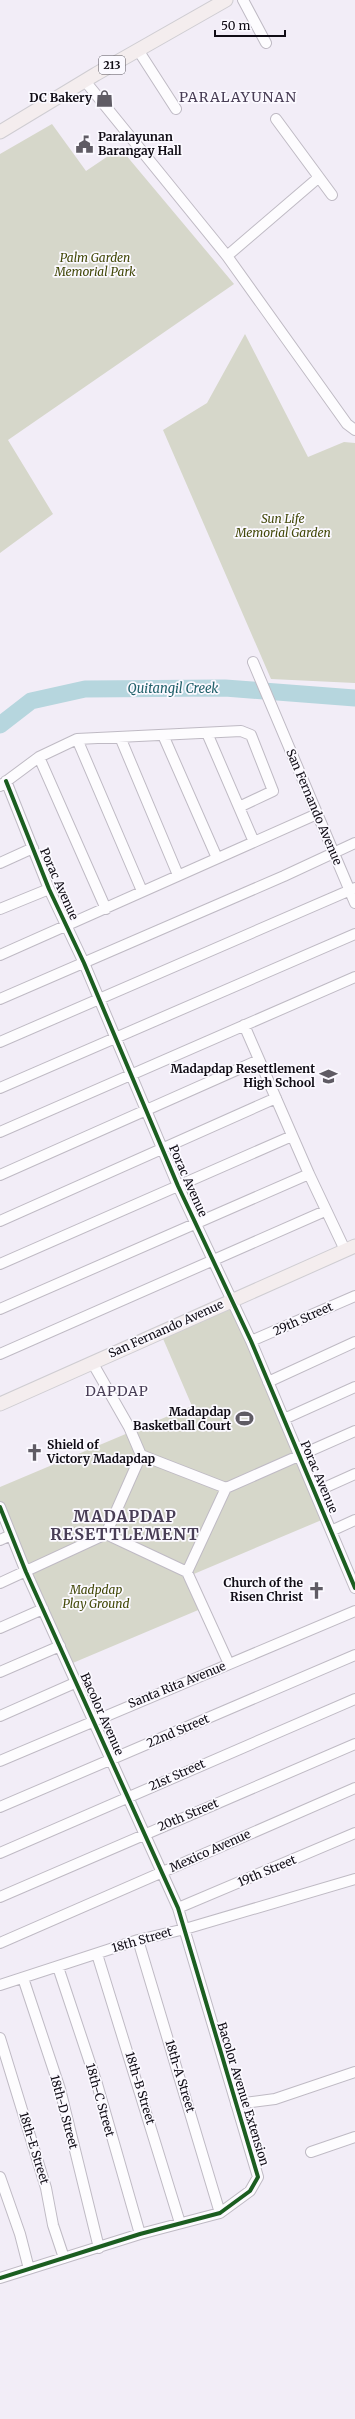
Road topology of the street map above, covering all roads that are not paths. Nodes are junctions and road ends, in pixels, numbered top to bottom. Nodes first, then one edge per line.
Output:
1 (226, 0) edge
2 (243, 0) edge
3 (266, 43) dead end
4 (138, 50) junction
5 (85, 81) junction
6 (176, 109) dead end
7 (276, 119) dead end
8 (0, 132) edge
9 (318, 178) junction
10 (332, 195) dead end
11 (227, 256) junction
12 (355, 430) edge
13 (253, 662) dead end
14 (207, 733) junction
15 (164, 735) junction
16 (120, 737) junction
17 (77, 739) junction
18 (39, 757) junction
19 (3, 783) edge
20 (239, 807) junction
21 (317, 814) junction
22 (254, 842) junction
23 (355, 843) edge
24 (33, 848) junction
25 (333, 853) junction
26 (217, 858) junction
27 (0, 863) edge
28 (178, 875) junction
29 (49, 889) junction
30 (352, 890) edge
31 (142, 891) junction
32 (355, 903) edge
33 (106, 909) junction
34 (0, 910) edge
35 (67, 926) junction
36 (355, 934) edge
37 (0, 955) edge
38 (84, 963) junction
39 (355, 977) edge
40 (0, 999) edge
41 (98, 999) junction
42 (244, 1025) junction
43 (116, 1038) junction
44 (0, 1042) edge
45 (259, 1060) junction
46 (131, 1074) junction
47 (0, 1088) edge
48 (276, 1098) junction
49 (146, 1112) junction
50 (0, 1132) edge
51 (292, 1136) junction
52 (163, 1150) junction
53 (309, 1174) junction
54 (0, 1175) edge
55 (178, 1186) junction
56 (325, 1211) junction
57 (0, 1221) edge
58 (196, 1225) junction
59 (350, 1248) edge
60 (212, 1260) junction
61 (0, 1264) edge
62 (355, 1296) edge
63 (232, 1301) junction
64 (0, 1309) edge
65 (251, 1341) junction
66 (355, 1342) edge
67 (0, 1354) edge
68 (92, 1362) junction
69 (268, 1382) junction
70 (355, 1387) edge
71 (0, 1404) edge
72 (284, 1419) junction
73 (355, 1432) edge
74 (140, 1455) junction
75 (300, 1456) junction
76 (355, 1474) edge
77 (226, 1488) junction
78 (315, 1492) junction
79 (0, 1507) edge
80 (355, 1520) edge
81 (331, 1531) junction
82 (106, 1534) junction
83 (11, 1535) junction
84 (0, 1540) edge
85 (351, 1567) edge
86 (26, 1572) junction
87 (187, 1572) junction
88 (0, 1583) edge
89 (355, 1588) edge
90 (43, 1608) junction
91 (355, 1611) edge
92 (0, 1628) edge
93 (60, 1646) junction
94 (355, 1655) edge
95 (229, 1664) junction
96 (0, 1672) edge
97 (77, 1682) junction
98 (355, 1699) edge
99 (0, 1716) edge
100 (94, 1720) junction
101 (355, 1744) edge
102 (111, 1760) junction
103 (0, 1761) edge
104 (355, 1788) edge
105 (129, 1796) junction
106 (0, 1807) edge
107 (145, 1833) junction
108 (355, 1833) edge
109 (0, 1853) edge
110 (164, 1872) junction
111 (355, 1879) edge
112 (0, 1897) edge
113 (178, 1908) junction
114 (185, 1929) junction
115 (138, 1940) junction
116 (0, 1943) edge
117 (97, 1954) junction
118 (58, 1967) junction
119 (23, 1978) junction
120 (0, 1985) edge
121 (0, 2038) edge
122 (355, 2072) edge
123 (236, 2104) junction
124 (355, 2137) edge
125 (311, 2152) dead end
126 (0, 2177) edge
127 (220, 2213) junction
128 (180, 2223) junction
129 (140, 2234) junction
130 (99, 2248) junction
131 (64, 2258) junction
132 (29, 2269) junction
133 (0, 2278) edge

1 - 4 main road, 213
2 - 3 street
4 - 5 main road, 213
4 - 6 street
5 - 8 main road, 213
5 - 11 street
7 - 9 street
9 - 10 street
9 - 11 street
11 - 12 street
13 - 21 street, San Fernando Avenue
14 - 15 street
14 - 20 street
14 - 20 street
15 - 16 street
15 - 26 street
16 - 17 street
16 - 28 street
17 - 18 street
17 - 31 street
18 - 19 street
18 - 33 street
19 - 24 street, Porac Avenue
20 - 22 street
21 - 22 street
21 - 25 street, San Fernando Avenue
22 - 26 street
23 - 25 street
24 - 27 street
24 - 29 street, Porac Avenue
25 - 30 street, San Fernando Avenue
25 - 38 street
26 - 28 street
28 - 31 street
29 - 34 street
29 - 35 street, Porac Avenue
30 - 32 street, San Fernando Avenue
30 - 41 street
31 - 33 street
33 - 35 street
35 - 37 street
35 - 38 street, Porac Avenue
36 - 43 street
38 - 40 street
38 - 41 street, Porac Avenue
39 - 42 street
41 - 43 street, Porac Avenue
41 - 44 street
42 - 45 street
42 - 46 street
43 - 46 street, Porac Avenue
43 - 47 street
45 - 48 street
45 - 49 street
46 - 49 street, Porac Avenue
46 - 50 street
48 - 51 street
48 - 52 street
49 - 52 street, Porac Avenue
49 - 54 street
51 - 53 street
51 - 55 street
52 - 55 street, Porac Avenue
52 - 57 street
53 - 56 street
53 - 58 street
55 - 58 street, Porac Avenue
55 - 61 street
56 - 59 street
56 - 60 street
58 - 60 street, Porac Avenue
58 - 64 street
59 - 63 main road, San Fernando Avenue
60 - 63 street, Porac Avenue
60 - 67 street
62 - 65 street, 29th Street
63 - 65 street, Porac Avenue
63 - 68 main road, San Fernando Avenue
65 - 69 street, Porac Avenue
66 - 69 street
68 - 71 main road, San Fernando Avenue
68 - 74 street
69 - 72 street, Porac Avenue
70 - 72 street
72 - 75 street, Porac Avenue
73 - 75 street
74 - 77 street
74 - 82 street
75 - 77 street
75 - 78 street, Porac Avenue
76 - 78 street
77 - 87 street
78 - 81 street, Porac Avenue
79 - 83 street, Bacolor Avenue
80 - 81 street
81 - 85 street, Porac Avenue
82 - 86 street
82 - 87 street
83 - 84 street
83 - 86 street, Bacolor Avenue
85 - 89 street, Porac Avenue
86 - 88 street
86 - 90 street, Bacolor Avenue
87 - 95 street
90 - 92 street
90 - 93 street, Bacolor Avenue
91 - 95 street, Santa Rita Avenue
93 - 96 street
93 - 97 street, Bacolor Avenue
94 - 102 street, 22nd Street
95 - 100 street, Santa Rita Avenue
97 - 99 street
97 - 100 street, Bacolor Avenue
98 - 105 street, 21st Street
100 - 102 street, Bacolor Avenue
100 - 103 street, Santa Rita Avenue
101 - 107 street, 20th Street
102 - 105 street, Bacolor Avenue
102 - 106 street, 22nd Street
104 - 110 street, Mexico Avenue
105 - 107 street, Bacolor Avenue
105 - 109 street, 21st Street
107 - 110 street, Bacolor Avenue
107 - 112 street, 20th Street
108 - 113 street, 19th Street
110 - 113 street, Bacolor Avenue
110 - 116 street, Mexico Avenue
111 - 114 street, 18th Street
113 - 114 street, Bacolor Avenue
114 - 115 street, 18th Street
114 - 123 street, Bacolor Avenue Extension
115 - 117 street, 18th Street
115 - 127 street, 18th-A Street
117 - 118 street, 18th Street
117 - 128 street, 18th-B Street
118 - 119 street, 18th Street
118 - 129 street, 18th-C Street
119 - 120 street, 18th Street
119 - 130 street, 18th-D Street
121 - 131 street, 18th-E Street
122 - 123 street
123 - 127 street, Bacolor Avenue Extension
124 - 125 street
126 - 132 street
127 - 128 street, Bacolor Avenue Extension
128 - 129 street, Bacolor Avenue Extension
129 - 130 street, Bacolor Avenue Extension
130 - 131 street, Bacolor Avenue Extension
131 - 132 street, Bacolor Avenue Extension
132 - 133 street, Bacolor Avenue Extension

